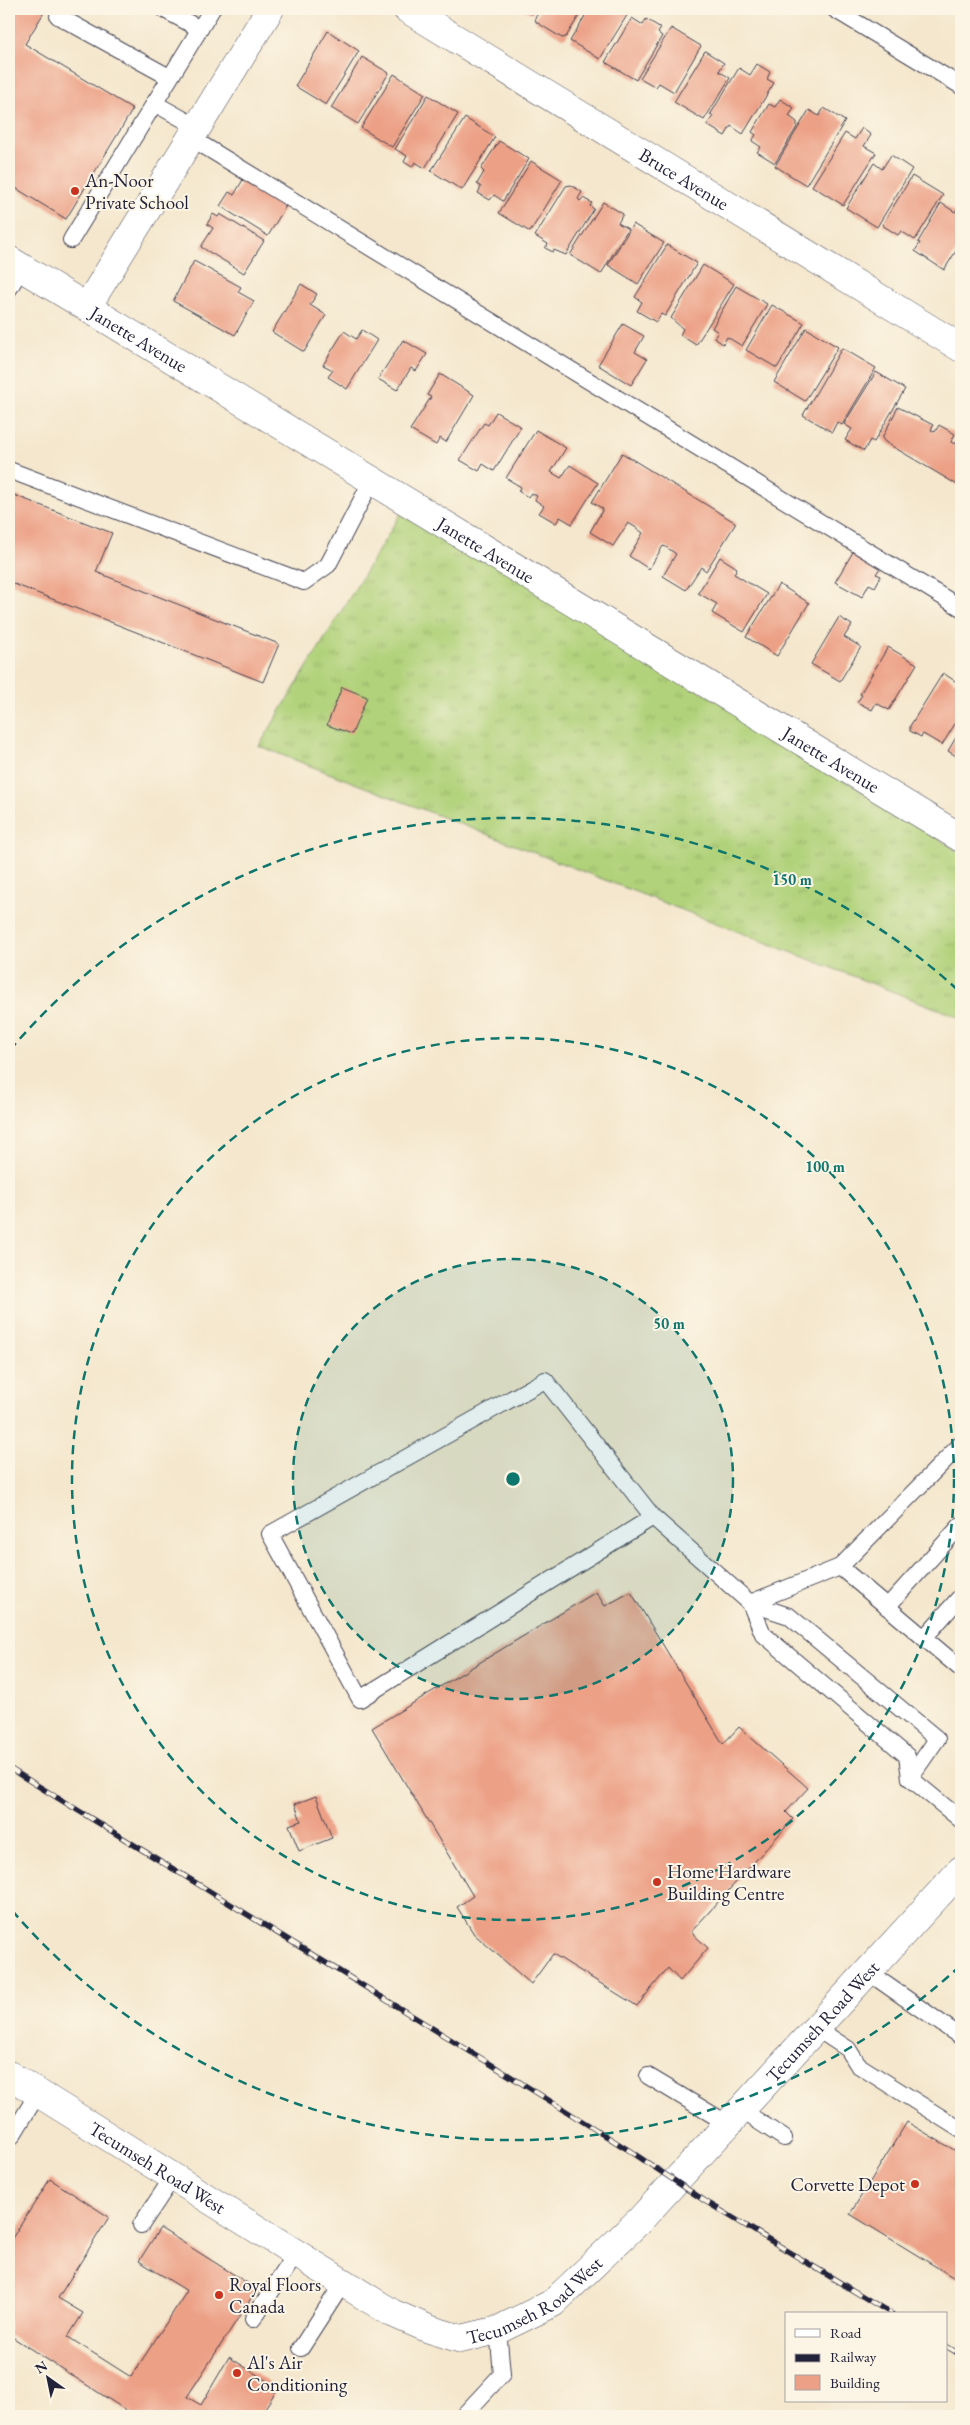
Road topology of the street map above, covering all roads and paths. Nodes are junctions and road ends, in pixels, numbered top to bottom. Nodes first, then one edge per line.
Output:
1 (63, 9) edge
2 (164, 9) edge
3 (212, 9) edge
4 (270, 9) edge
5 (407, 9) edge
6 (834, 9) edge
7 (200, 29) junction
8 (169, 77) junction
9 (961, 86) edge
10 (154, 103) junction
11 (194, 132) junction
12 (71, 240) dead end
13 (13, 272) edge
14 (87, 307) junction
15 (961, 348) edge
16 (9, 470) edge
17 (372, 480) junction
18 (961, 608) edge
19 (961, 838) edge
20 (961, 1444) edge
21 (653, 1516) junction
22 (961, 1525) edge
23 (840, 1567) junction
24 (961, 1596) edge
25 (750, 1603) junction
26 (887, 1606) junction
27 (924, 1638) junction
28 (961, 1669) edge
29 (910, 1778) junction
30 (961, 1820) edge
31 (961, 1870) edge
32 (868, 1972) junction
33 (816, 2028) junction
34 (961, 2038) edge
35 (9, 2075) edge
36 (648, 2076) dead end
37 (38, 2093) junction
38 (735, 2117) junction
39 (961, 2130) edge
40 (12, 2136) dead end
41 (784, 2138) dead end
42 (173, 2177) junction
43 (141, 2225) dead end
44 (296, 2254) junction
45 (343, 2283) junction
46 (253, 2319) dead end
47 (498, 2330) junction
48 (301, 2348) dead end
49 (463, 2416) edge

1 - 8 lane
2 - 7 lane
3 - 7 lane
4 - 11 street
5 - 15 street, Bruce Avenue
6 - 9 lane
7 - 8 lane
8 - 10 lane
10 - 11 lane
10 - 12 lane
11 - 14 street
11 - 18 lane
13 - 14 street, Janette Avenue
14 - 17 street, Janette Avenue
16 - 17 lane
17 - 19 street, Janette Avenue
20 - 23 lane
21 - 21 lane
21 - 25 lane
22 - 26 lane
23 - 25 lane
23 - 26 lane
24 - 27 lane
25 - 29 lane
25 - 29 lane
26 - 27 lane
27 - 28 lane
29 - 30 lane
31 - 32 street, Tecumseh Road West
32 - 33 street, Tecumseh Road West
32 - 34 lane
33 - 38 street, Tecumseh Road West
33 - 39 lane
35 - 37 street, Tecumseh Road West
36 - 38 lane
37 - 40 lane
37 - 42 street, Tecumseh Road West
38 - 41 lane
38 - 47 street, Tecumseh Road West
42 - 43 lane
42 - 44 street, Tecumseh Road West
44 - 45 street, Tecumseh Road West
44 - 46 lane
45 - 47 street, Tecumseh Road West
45 - 48 lane
47 - 49 lane

